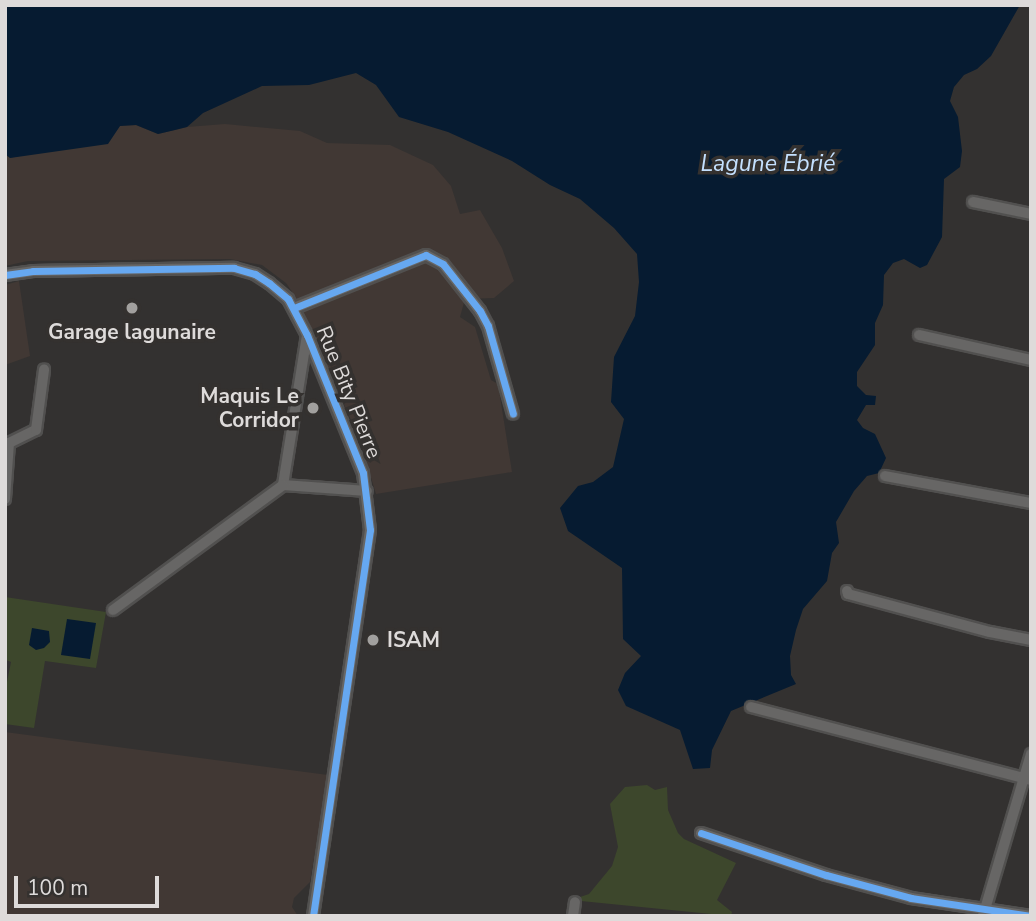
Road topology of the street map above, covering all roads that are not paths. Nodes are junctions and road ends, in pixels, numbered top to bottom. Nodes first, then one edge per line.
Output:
1 (973, 202) dead end
2 (1031, 214) edge
3 (5, 275) edge
4 (294, 308) junction
5 (307, 335) junction
6 (919, 335) dead end
7 (1031, 360) edge
8 (44, 370) dead end
9 (513, 414) dead end
10 (7, 443) edge
11 (885, 477) dead end
12 (283, 485) junction
13 (367, 491) junction
14 (5, 499) edge
15 (1031, 503) edge
16 (847, 591) dead end
17 (113, 610) dead end
18 (1031, 640) edge
19 (751, 708) dead end
20 (1031, 754) edge
21 (1027, 780) edge
22 (701, 833) dead end
23 (575, 902) dead end
24 (984, 913) edge
25 (313, 916) edge
26 (573, 916) edge
27 (1031, 916) edge

1 - 2 street
3 - 4 street, Rue Bity Pierre
4 - 5 street, Rue Bity Pierre
4 - 9 street
5 - 12 street
5 - 13 street, Rue Bity Pierre
6 - 7 street
8 - 10 street
10 - 14 street
11 - 15 street
12 - 13 street
12 - 17 street
13 - 25 street, Rue Bity Pierre
16 - 18 street
19 - 21 street
20 - 21 street
21 - 24 street
22 - 24 street
23 - 26 street
24 - 27 street

